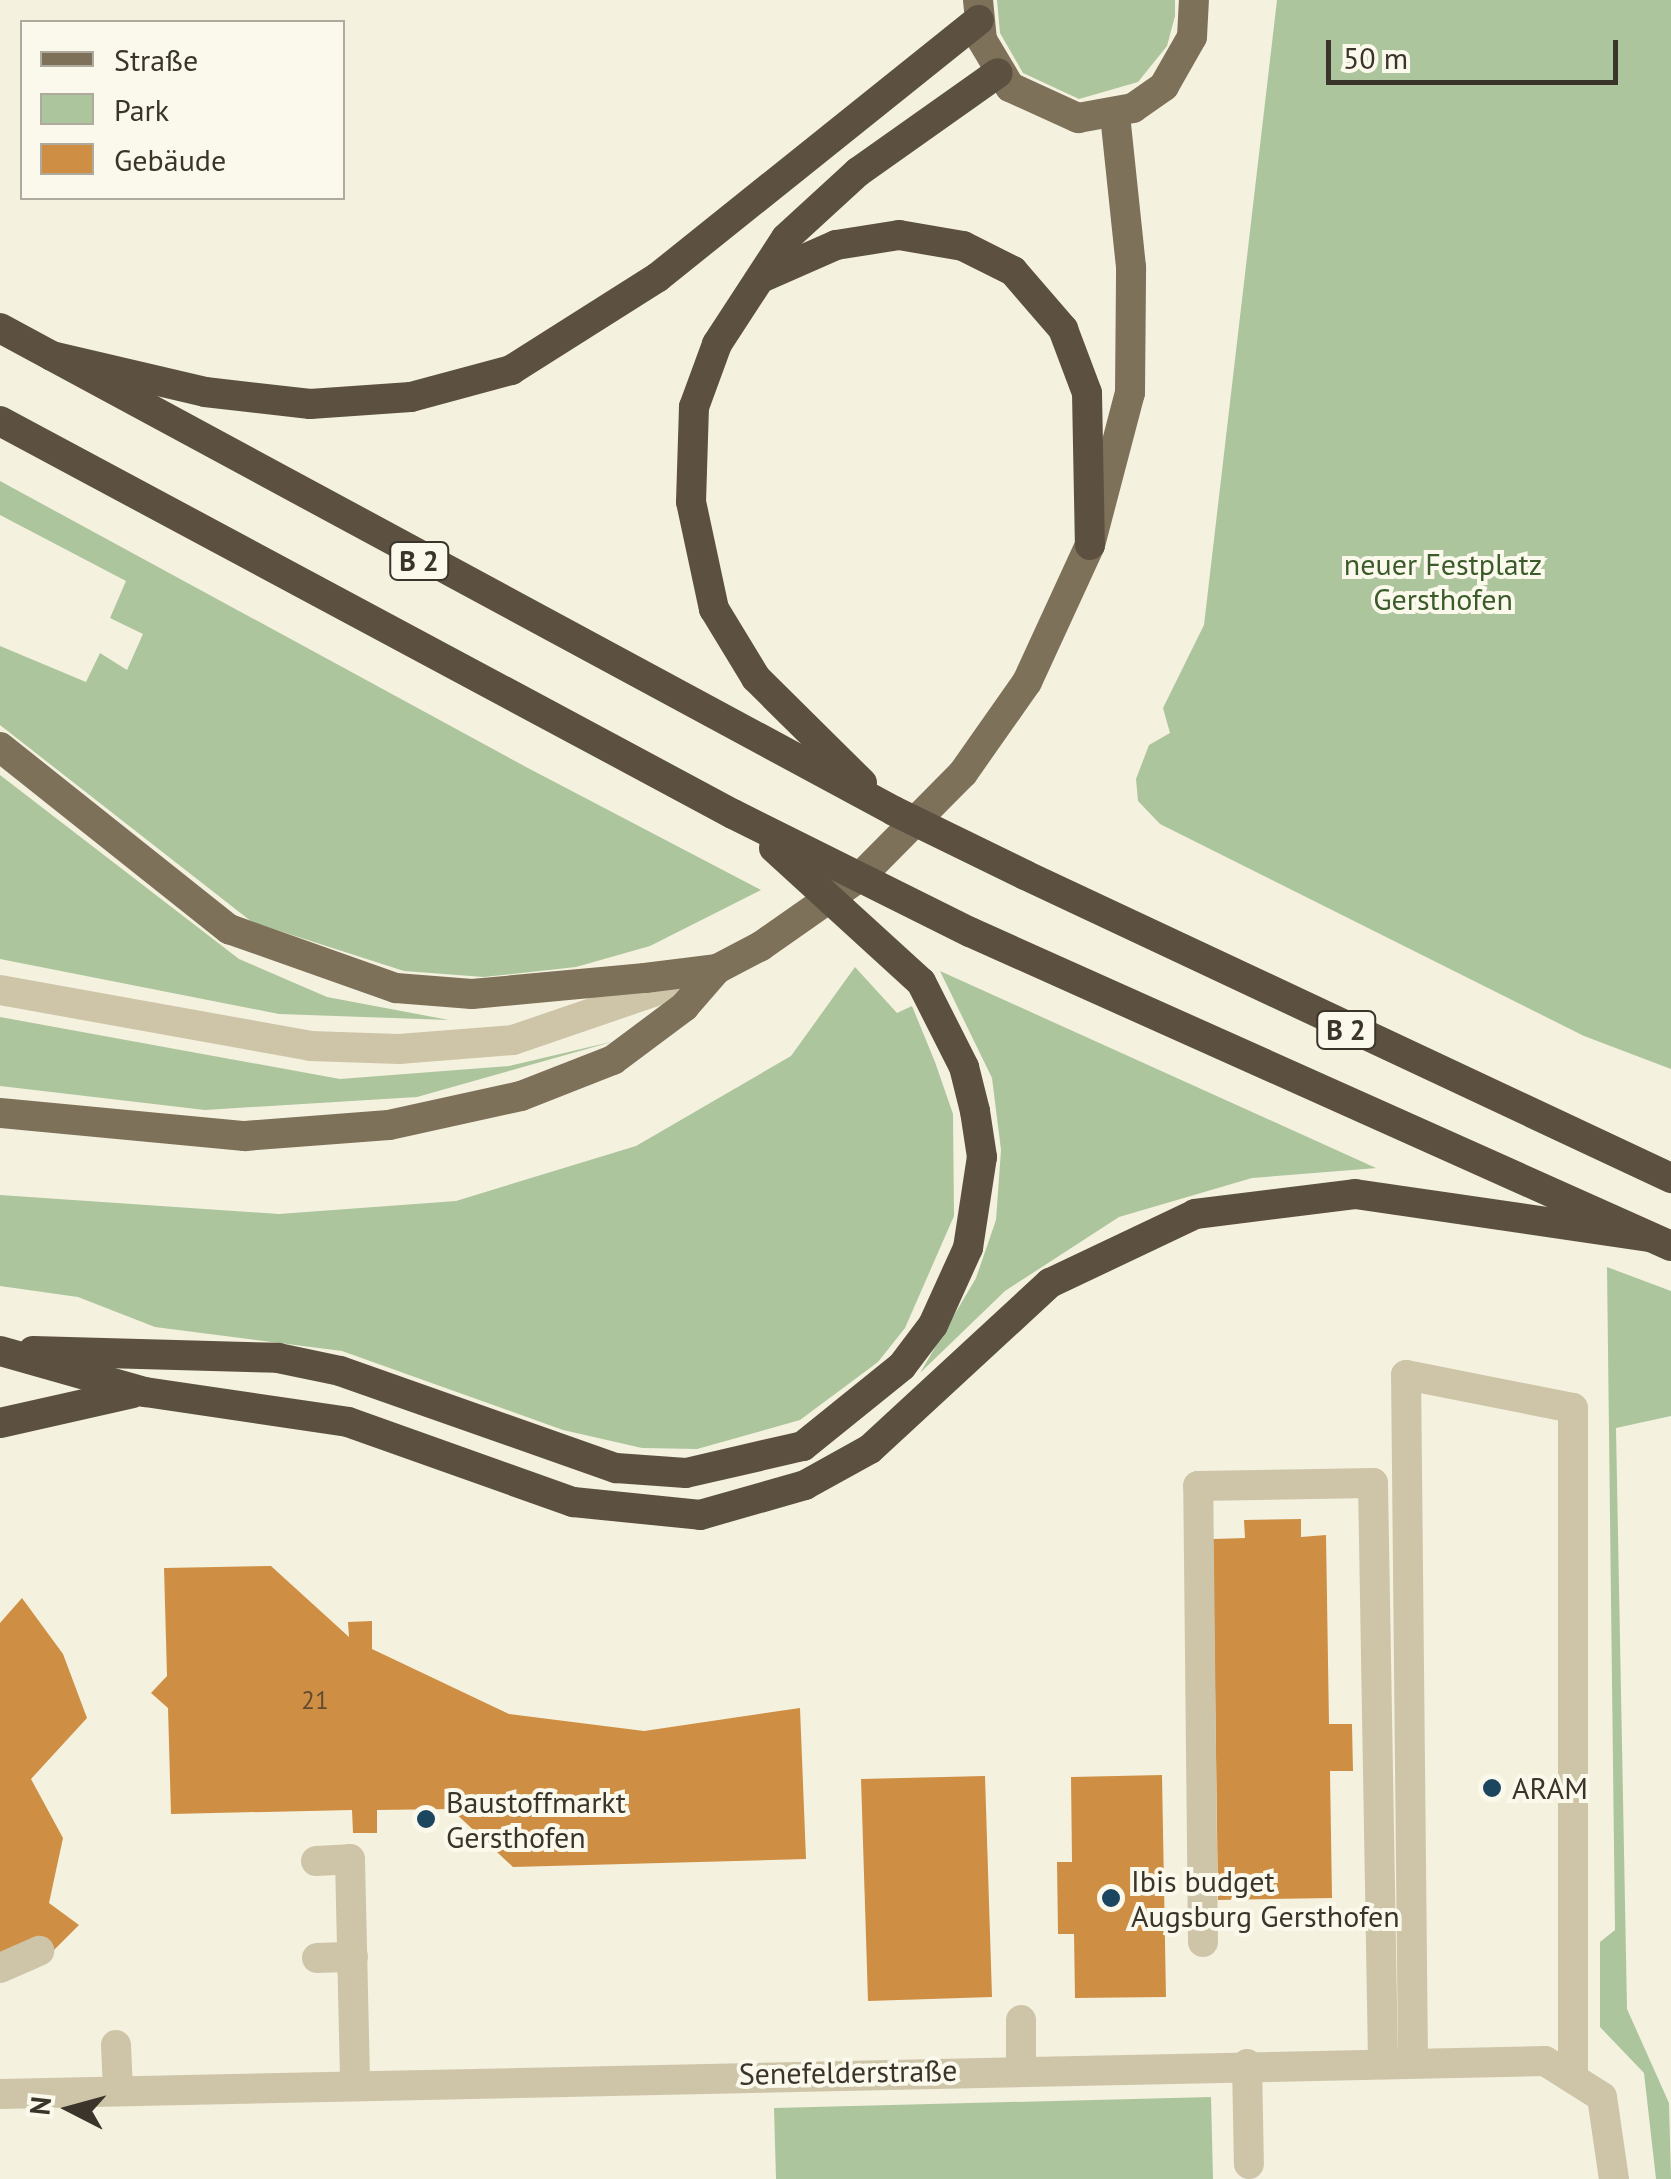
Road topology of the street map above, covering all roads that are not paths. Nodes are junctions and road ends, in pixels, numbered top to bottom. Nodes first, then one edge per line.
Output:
1 (1194, 0) edge
2 (978, 10) edge
3 (998, 73) junction
4 (1115, 114) junction
5 (754, 282) junction
6 (0, 328) edge
7 (52, 356) junction
8 (0, 421) edge
9 (1090, 545) junction
10 (0, 746) edge
11 (801, 749) junction
12 (733, 814) junction
13 (717, 969) junction
14 (0, 990) edge
15 (0, 1113) edge
16 (1671, 1178) edge
17 (1660, 1241) edge
18 (3, 1351) edge
19 (145, 1392) junction
20 (0, 1423) edge
21 (316, 1861) dead end
22 (1202, 1942) dead end
23 (40, 1950) dead end
24 (353, 1957) junction
25 (317, 1958) dead end
26 (0, 1968) edge
27 (1020, 2020) dead end
28 (116, 2045) dead end
29 (1398, 2062) junction
30 (1247, 2064) junction
31 (1021, 2068) junction
32 (1573, 2072) junction
33 (355, 2082) junction
34 (118, 2092) junction
35 (0, 2094) edge
36 (1249, 2164) dead end
37 (1614, 2179) edge

1 - 4 main road
2 - 3 main road
2 - 7 highway
3 - 4 main road
3 - 5 highway
4 - 9 main road
5 - 9 highway
5 - 11 highway
6 - 7 highway, B 2
7 - 11 highway, B 2
8 - 12 highway, B 2
9 - 13 main road
10 - 13 main road
11 - 16 highway, B 2, bridge
12 - 17 highway, B 2, bridge
12 - 18 highway, bridge
13 - 14 street
13 - 15 main road
17 - 19 highway
18 - 19 highway
19 - 20 highway
21 - 24 street
22 - 29 street
23 - 26 street
24 - 25 street
24 - 33 street
27 - 31 street
28 - 34 street
29 - 30 street, Senefelderstraße
29 - 32 street, Senefelderstraße
29 - 32 street
30 - 31 street, Senefelderstraße
30 - 36 street
31 - 33 street, Senefelderstraße
32 - 37 street
33 - 34 street, Senefelderstraße
34 - 35 street, Senefelderstraße

